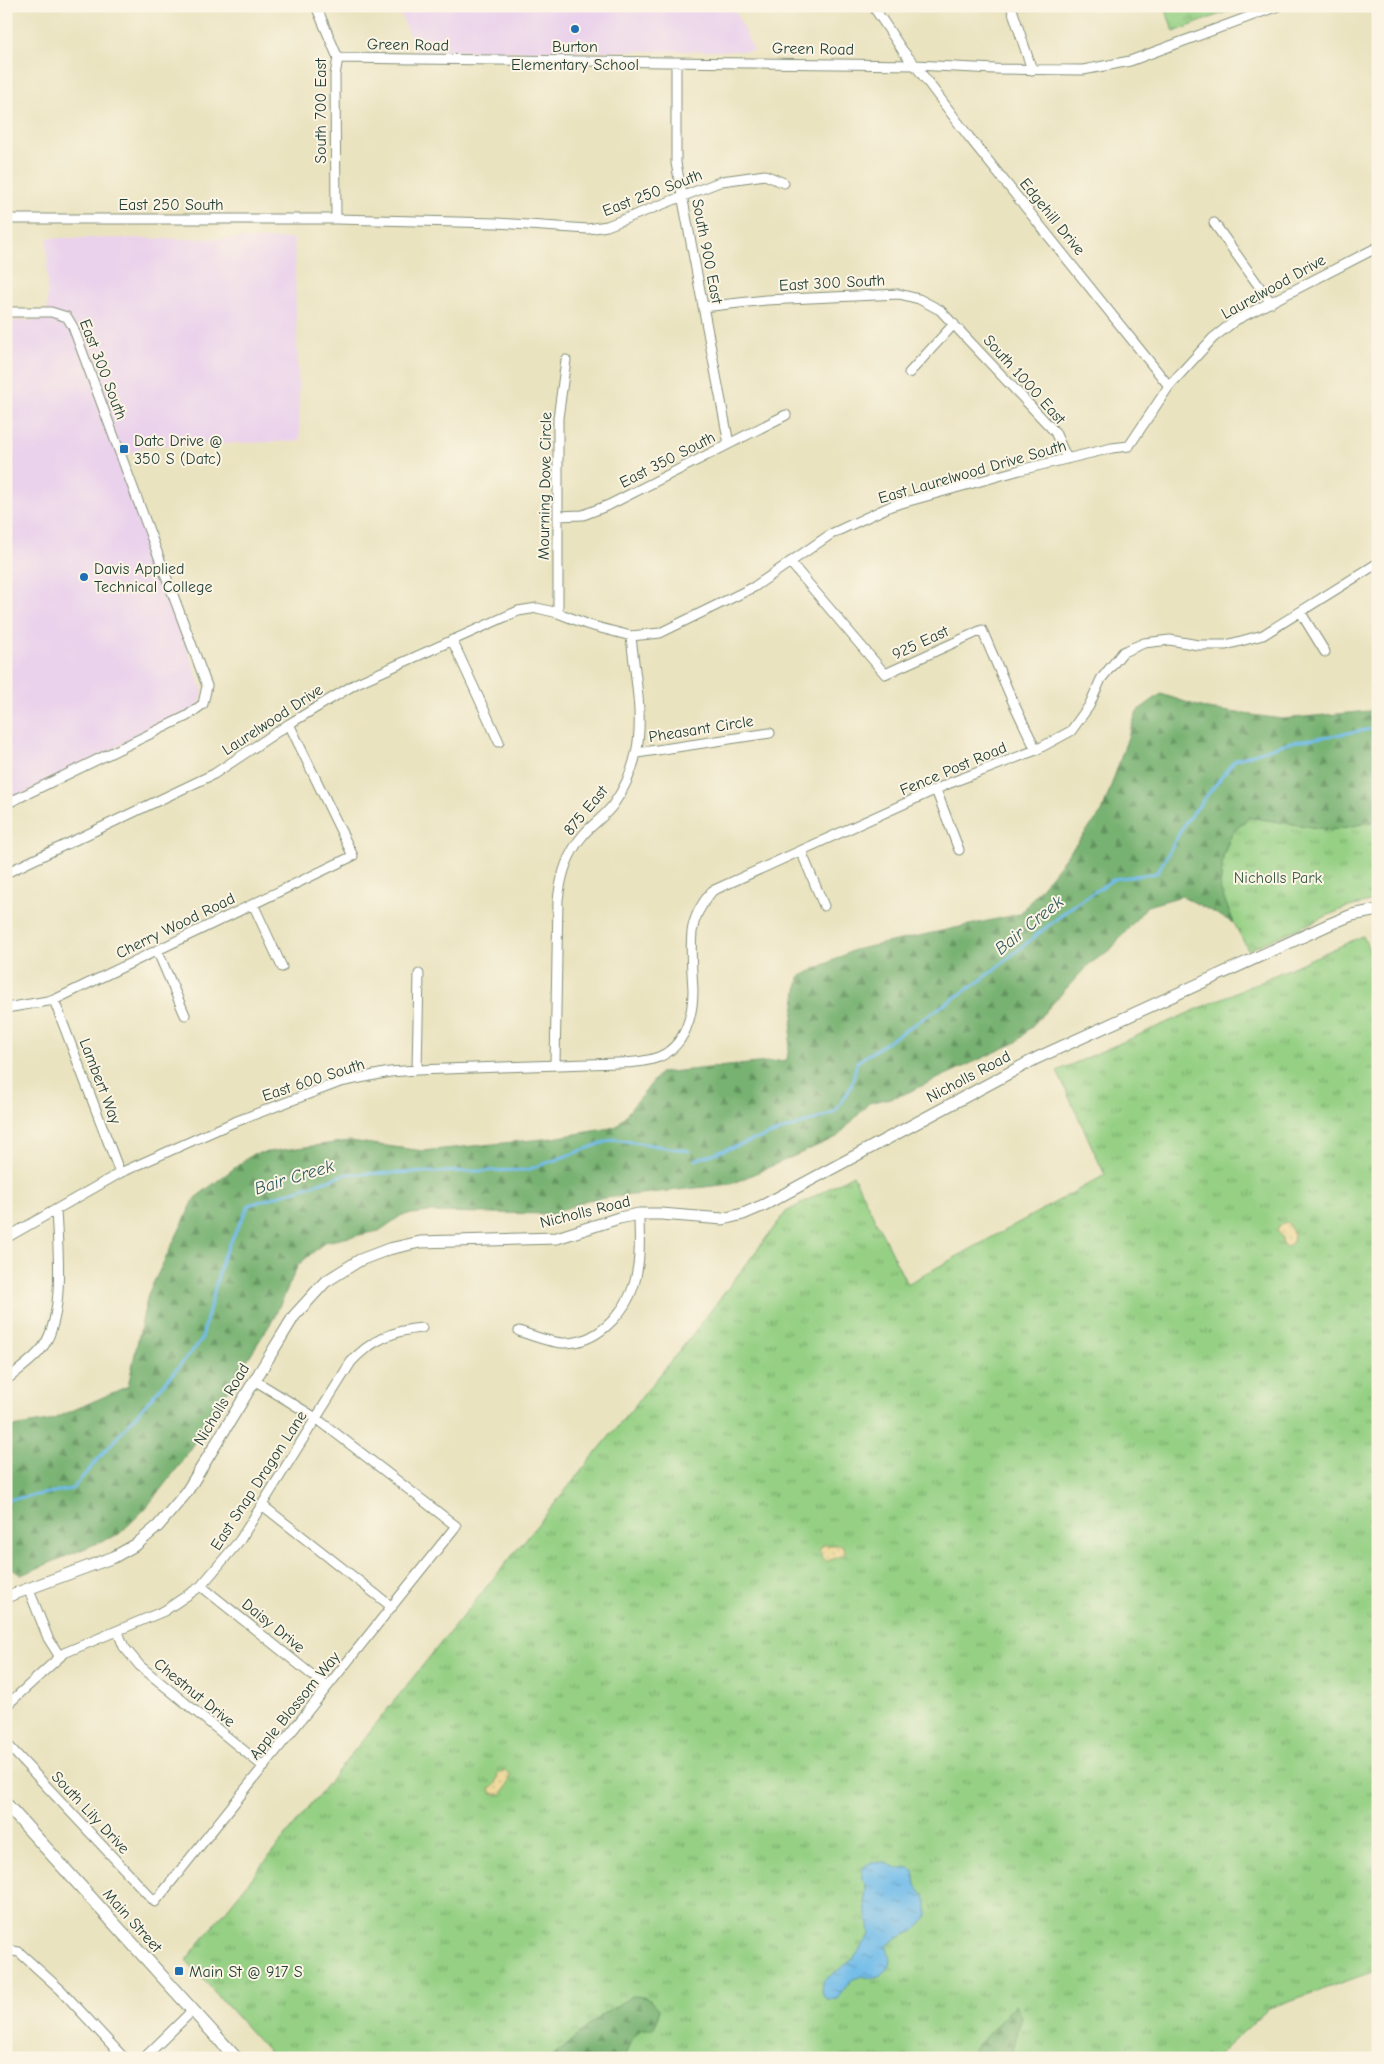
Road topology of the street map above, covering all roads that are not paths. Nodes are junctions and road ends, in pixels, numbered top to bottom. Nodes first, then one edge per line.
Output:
1 (316, 6) edge
2 (873, 6) edge
3 (1011, 6) edge
4 (1278, 6) edge
5 (338, 58) junction
6 (676, 62) junction
7 (916, 65) junction
8 (1032, 70) junction
9 (784, 183) dead end
10 (682, 197) junction
11 (6, 219) edge
12 (336, 220) junction
13 (1214, 223) dead end
14 (1378, 246) edge
15 (1271, 303) junction
16 (703, 307) junction
17 (6, 312) edge
18 (954, 324) junction
19 (566, 360) dead end
20 (910, 373) dead end
21 (1169, 386) junction
22 (786, 414) dead end
23 (729, 444) junction
24 (1112, 448) joint
25 (1067, 459) junction
26 (558, 516) junction
27 (790, 562) junction
28 (1378, 563) edge
29 (1301, 612) junction
30 (558, 613) junction
31 (631, 636) junction
32 (452, 640) junction
33 (1325, 652) dead end
34 (289, 724) junction
35 (770, 733) dead end
36 (499, 742) dead end
37 (1036, 750) junction
38 (637, 754) junction
39 (936, 790) junction
40 (6, 804) edge
41 (959, 850) dead end
42 (801, 851) junction
43 (6, 873) edge
44 (253, 904) junction
45 (824, 906) dead end
46 (1378, 910) edge
47 (157, 950) junction
48 (282, 967) dead end
49 (419, 974) dead end
50 (54, 1000) junction
51 (6, 1008) edge
52 (185, 1015) dead end
53 (617, 1063) joint
54 (555, 1065) junction
55 (418, 1070) junction
56 (120, 1173) junction
57 (56, 1211) junction
58 (639, 1214) junction
59 (6, 1238) edge
60 (422, 1328) dead end
61 (519, 1331) dead end
62 (6, 1380) edge
63 (254, 1380) junction
64 (316, 1418) junction
65 (262, 1506) junction
66 (202, 1586) junction
67 (29, 1590) junction
68 (6, 1597) edge
69 (392, 1607) junction
70 (118, 1632) junction
71 (60, 1657) junction
72 (327, 1687) junction
73 (6, 1706) edge
74 (6, 1743) edge
75 (264, 1767) junction
76 (6, 1804) edge
77 (154, 1902) joint
78 (6, 1950) edge
79 (193, 2010) junction
80 (124, 2058) edge
81 (144, 2058) edge
82 (236, 2058) edge

1 - 5 street, South 700 East
2 - 7 street, Edgehill Drive
3 - 8 street
4 - 8 street, Green Road
5 - 6 street, Green Road
5 - 12 street, South 700 East
6 - 7 street, Green Road
6 - 10 street, South 900 East
7 - 8 street, Green Road
7 - 21 street, Edgehill Drive
9 - 10 street, East 250 South
10 - 12 street, East 250 South
10 - 16 street, South 900 East
11 - 12 street, East 250 South
13 - 15 street
14 - 15 street, Laurelwood Drive
15 - 21 street, Laurelwood Drive
16 - 18 street, East 300 South
16 - 23 street, South 900 East
17 - 40 street, East 300 South
18 - 20 street
18 - 25 street, South 1000 East
19 - 26 street, Mourning Dove Circle
21 - 24 street, Laurelwood Drive
22 - 23 street, East 350 South
23 - 26 street, East 350 South
24 - 25 street, East Laurelwood Drive South
25 - 27 street, East Laurelwood Drive South
26 - 30 street, Mourning Dove Circle
27 - 31 street, East Laurelwood Drive South
27 - 37 street, 925 East
28 - 29 street, Fence Post Road
29 - 33 street
29 - 37 street, Fence Post Road
30 - 31 street, East Laurelwood Drive South
30 - 32 street, Laurelwood Drive
31 - 38 street, 875 East
32 - 34 street, Laurelwood Drive
32 - 36 street
34 - 43 street, Laurelwood Drive
34 - 44 street, Cherry Wood Road
35 - 38 street, Pheasant Circle
37 - 39 street, Fence Post Road
38 - 54 street, 875 East
39 - 41 street
39 - 42 street, Fence Post Road
42 - 45 street
42 - 53 street, Fence Post Road
44 - 47 street, Cherry Wood Road
44 - 48 street
46 - 58 street, Nicholls Road
47 - 50 street, Cherry Wood Road
47 - 52 street
49 - 55 street
50 - 51 street, Cherry Wood Road
50 - 56 street, Lambert Way
53 - 54 street, East 600 South
54 - 55 street, East 600 South
55 - 56 street, East 600 South
56 - 57 street, East 600 South
57 - 59 street, East 600 South
57 - 62 street
58 - 61 street
58 - 63 street, Nicholls Road
60 - 64 street, East Snap Dragon Lane
63 - 64 street
63 - 67 street, Nicholls Road
64 - 65 street, East Snap Dragon Lane
64 - 69 street, Apple Blossom Way
65 - 66 street, East Snap Dragon Lane
65 - 69 street
66 - 70 street, East Snap Dragon Lane
66 - 72 street, Daisy Drive
67 - 68 street, Nicholls Road
67 - 71 street
69 - 72 street, Apple Blossom Way
70 - 71 street, East Snap Dragon Lane
70 - 75 street, Chestnut Drive
71 - 73 street, East Snap Dragon Lane
72 - 75 street, Apple Blossom Way
74 - 77 street, South Lily Drive
75 - 77 street, Apple Blossom Way
76 - 79 main road, Main Street
78 - 80 street
79 - 81 street
79 - 82 main road, Main Street

